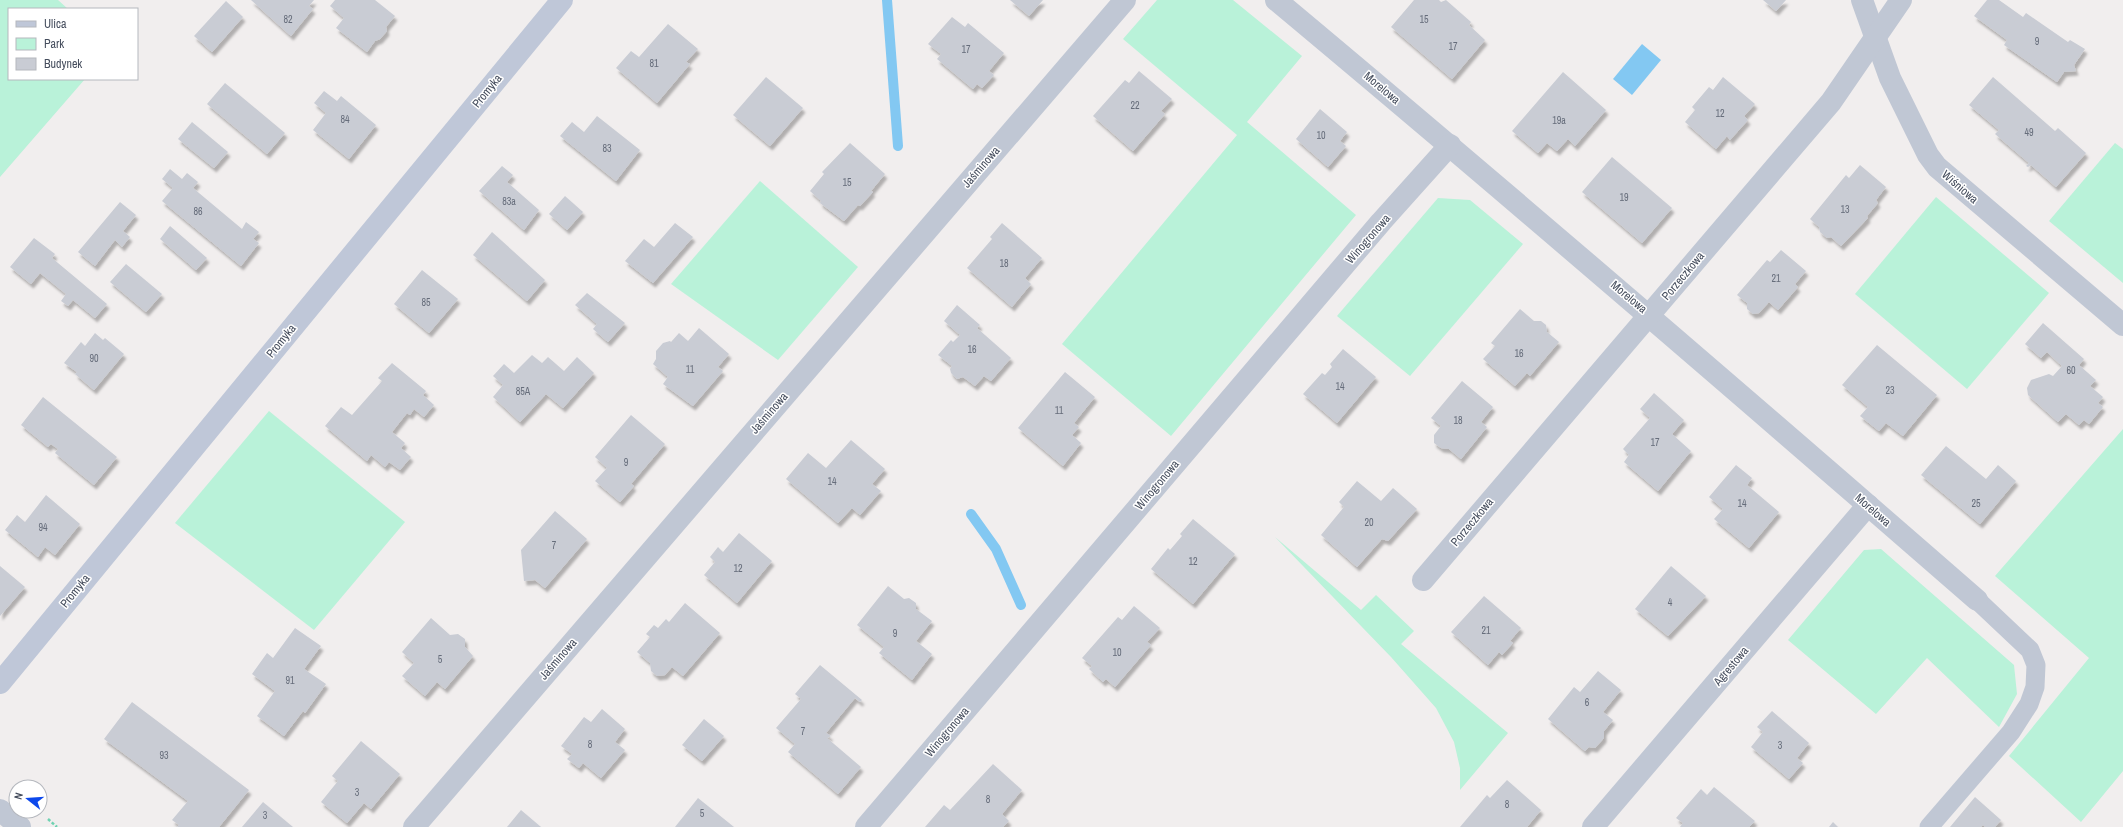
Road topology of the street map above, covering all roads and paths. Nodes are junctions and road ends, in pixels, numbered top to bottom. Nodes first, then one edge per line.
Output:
1 (562, 0) edge
2 (1125, 0) edge
3 (1276, 0) edge
4 (1862, 0) edge
5 (1901, 0) edge
6 (1876, 37) junction
7 (1450, 145) junction
8 (1649, 315) junction
9 (2123, 325) edge
10 (1868, 505) junction
11 (1423, 580) dead end
12 (1977, 600) joint
13 (0, 682) edge
14 (0, 810) edge
15 (20, 827) edge
16 (414, 827) edge
17 (866, 827) edge
18 (1593, 827) edge
19 (1929, 827) edge

1 - 13 street, Promyka
2 - 16 street, Jaśminowa
3 - 7 street, Morelowa
4 - 6 street, Wiśniowa
5 - 6 street, Porzeczkowa
6 - 8 street, Porzeczkowa
6 - 9 street, Wiśniowa
7 - 8 street, Morelowa
7 - 17 street, Winogronowa
8 - 10 street, Morelowa
8 - 11 street, Porzeczkowa
10 - 12 street, Morelowa
10 - 18 street, Agrestowa
12 - 19 lane
14 - 15 street

